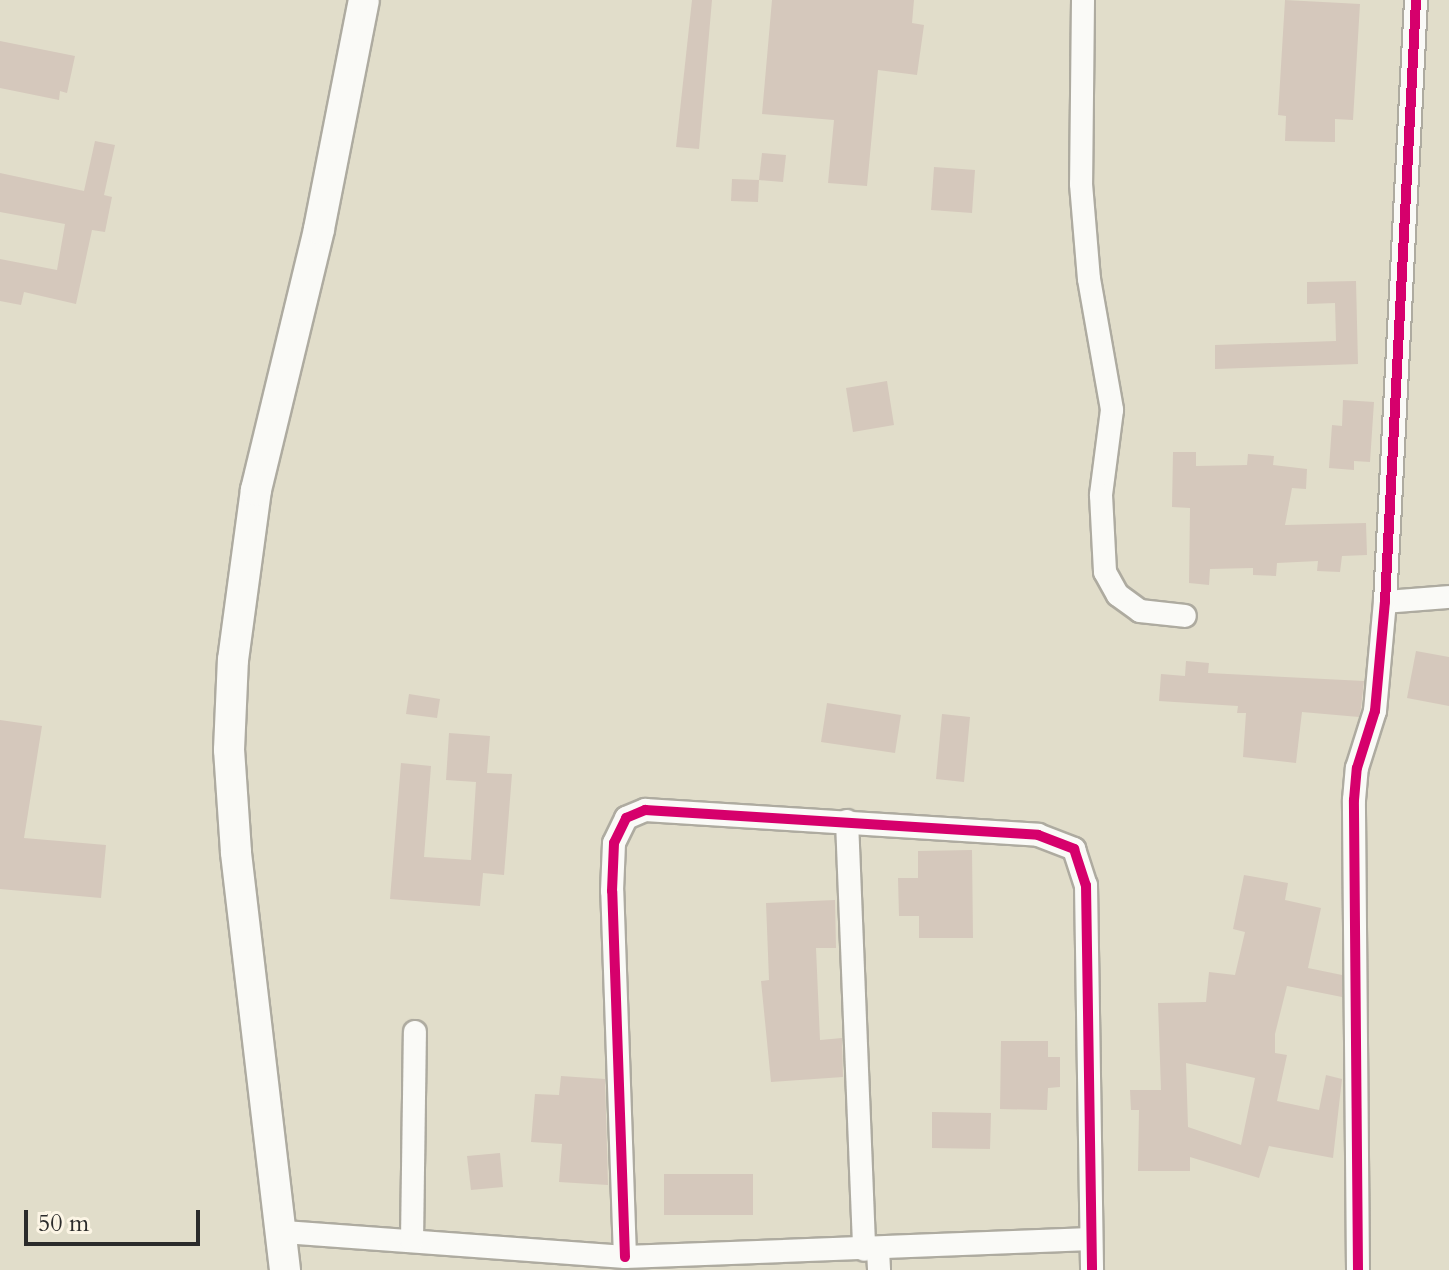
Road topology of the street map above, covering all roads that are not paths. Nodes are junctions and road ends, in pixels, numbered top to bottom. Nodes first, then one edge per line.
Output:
1 (364, 0) edge
2 (1083, 0) edge
3 (1416, 0) edge
4 (1449, 597) edge
5 (1385, 602) junction
6 (1185, 616) dead end
7 (847, 821) junction
8 (415, 1032) dead end
9 (284, 1232) junction
10 (1091, 1239) junction
11 (412, 1241) junction
12 (874, 1256) edge
13 (625, 1257) junction
14 (670, 1262) edge
15 (285, 1270) edge
16 (1092, 1270) edge
17 (1358, 1270) edge

1 - 9 main road
2 - 6 street
3 - 5 street
4 - 5 street
5 - 17 street
7 - 10 street
7 - 12 street
7 - 13 street
8 - 11 street
9 - 11 street
9 - 15 main road
10 - 12 street
10 - 16 street
11 - 13 street
12 - 14 street
13 - 14 street

